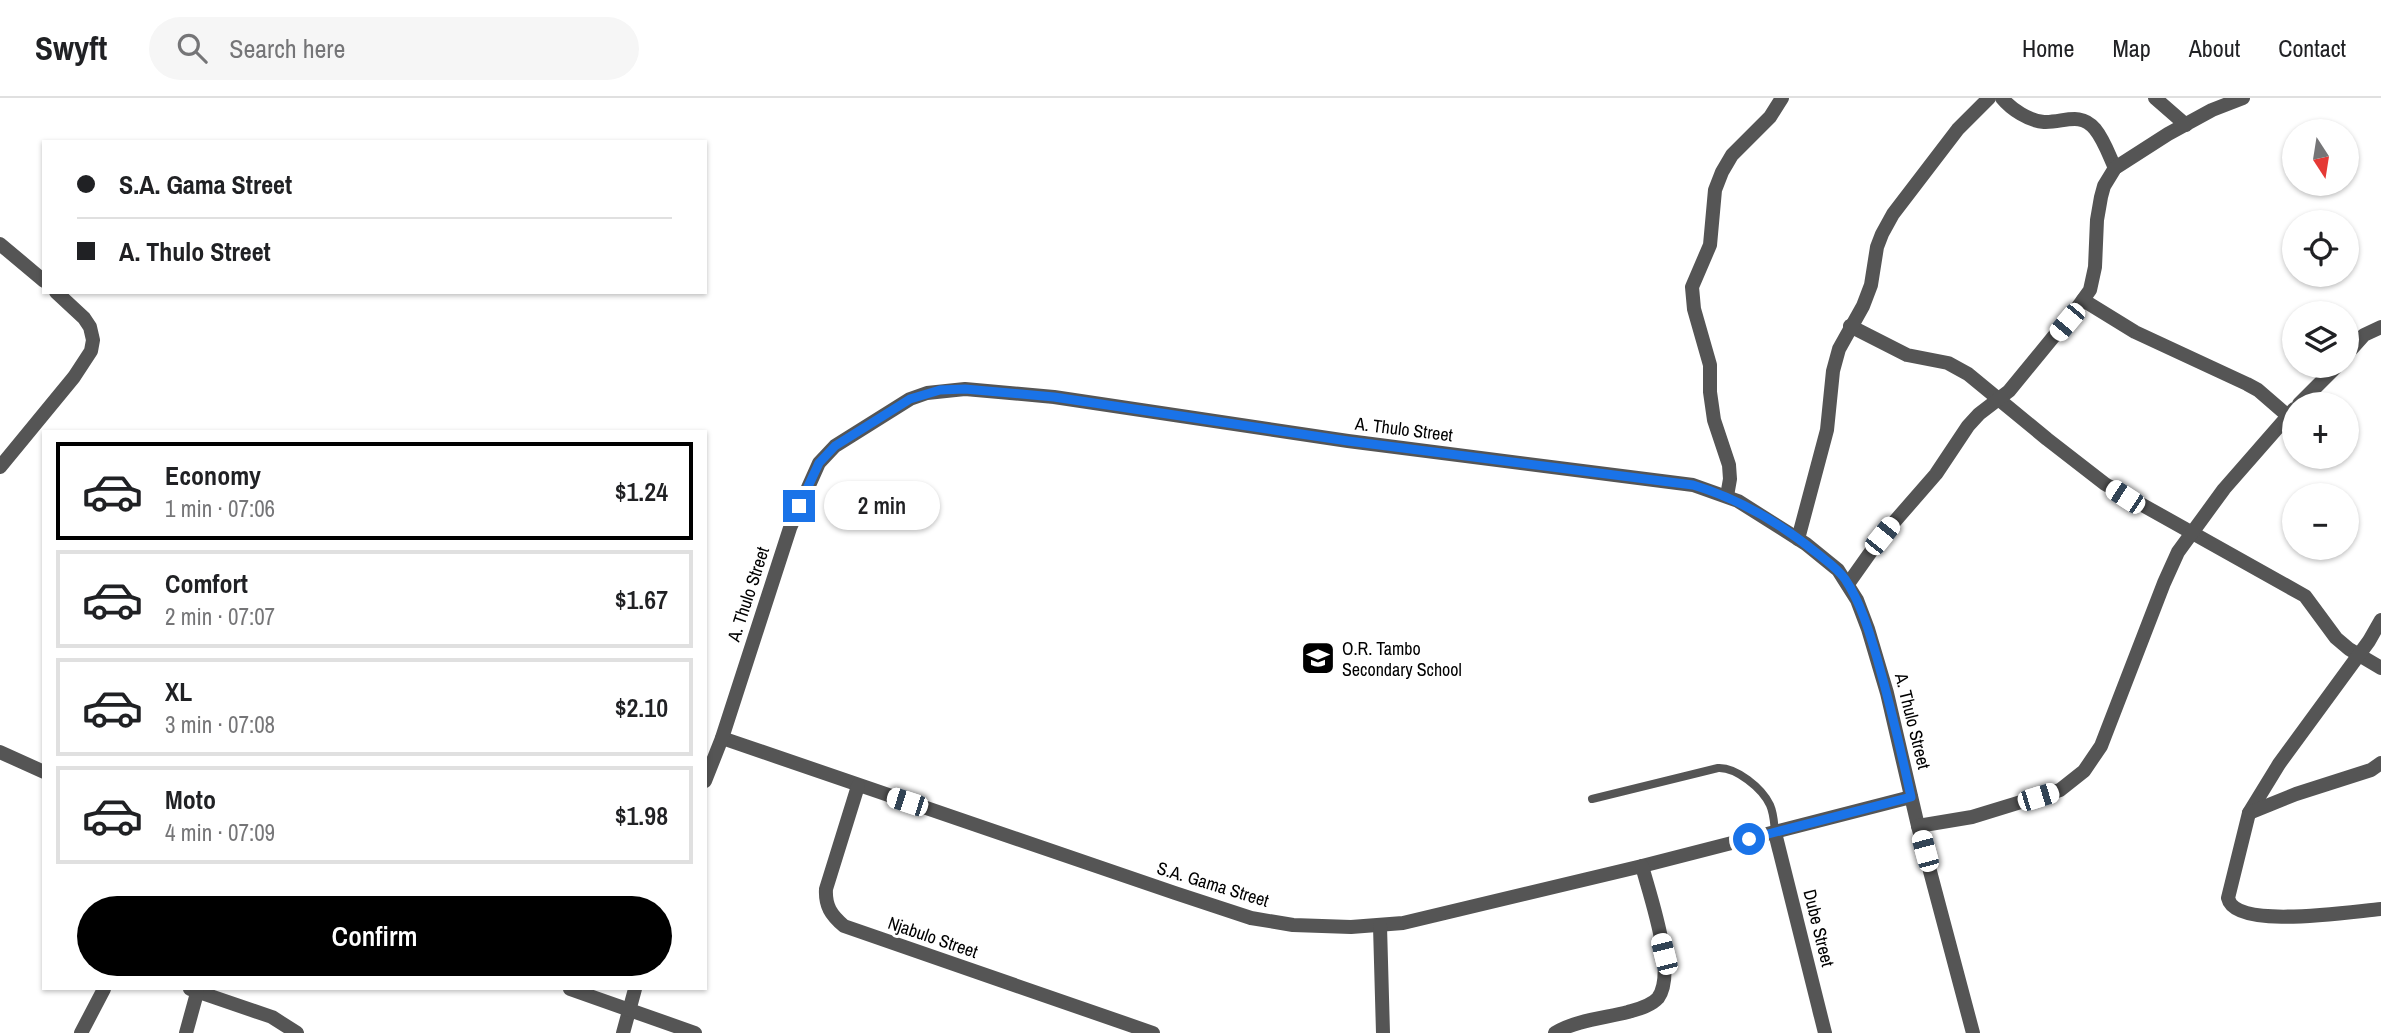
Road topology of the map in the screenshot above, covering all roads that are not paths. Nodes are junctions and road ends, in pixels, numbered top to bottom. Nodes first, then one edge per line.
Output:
1 (1782, 98) edge
2 (1989, 98) edge
3 (2002, 98) edge
4 (2155, 98) edge
5 (2243, 98) edge
6 (2186, 125) junction
7 (2115, 168) junction
8 (0, 244) edge
9 (42, 279) edge
10 (58, 294) edge
11 (2082, 300) junction
12 (1850, 326) junction
13 (2381, 327) edge
14 (2359, 341) edge
15 (2324, 378) edge
16 (2311, 392) edge
17 (1999, 400) junction
18 (2282, 406) edge
19 (2282, 422) edge
20 (0, 467) edge
21 (1727, 496) junction
22 (2191, 533) junction
23 (1798, 539) junction
24 (1848, 584) junction
25 (2381, 620) edge
26 (2358, 655) junction
27 (2381, 668) edge
28 (722, 738) junction
29 (0, 752) edge
30 (2381, 763) edge
31 (42, 771) edge
32 (707, 776) edge
33 (858, 786) junction
34 (1911, 797) junction
35 (1592, 799) dead end
36 (2249, 813) junction
37 (1918, 825) junction
38 (1775, 833) junction
39 (1642, 866) junction
40 (2381, 909) edge
41 (1380, 926) junction
42 (103, 990) edge
43 (573, 990) edge
44 (635, 990) edge
45 (194, 991) edge
46 (630, 1011) junction
47 (81, 1033) edge
48 (187, 1033) edge
49 (297, 1033) edge
50 (623, 1033) edge
51 (695, 1033) edge
52 (1153, 1033) edge
53 (1382, 1033) edge
54 (1555, 1033) edge
55 (1825, 1033) edge
56 (1973, 1033) edge

1 - 21 street
2 - 12 street
3 - 7 street
4 - 6 street
5 - 6 street
6 - 7 street
7 - 11 street
8 - 9 street
10 - 20 street
11 - 17 street
11 - 18 street
12 - 17 street
12 - 23 street
13 - 14 street
15 - 16 street
17 - 22 street
17 - 24 street
19 - 22 street
21 - 23 street, A. Thulo Street
21 - 28 street, A. Thulo Street
22 - 26 street
22 - 37 street
23 - 24 street, A. Thulo Street
24 - 34 street, A. Thulo Street
25 - 26 street
26 - 27 street
26 - 36 street
28 - 32 street, A. Thulo Street
28 - 33 street, S.A. Gama Street
29 - 31 street
30 - 36 street
33 - 41 street, S.A. Gama Street
33 - 52 street, Njabulo Street
34 - 37 street, A. Thulo Street
34 - 38 street, S.A. Gama Street
35 - 38 lane
36 - 40 street
37 - 56 street, A. Thulo Street
38 - 39 street, S.A. Gama Street
38 - 55 street, Dube Street
39 - 41 street, S.A. Gama Street
39 - 54 street
41 - 53 street
42 - 47 street
43 - 46 street
44 - 46 street
45 - 48 street
45 - 49 street
46 - 50 street
46 - 51 street

